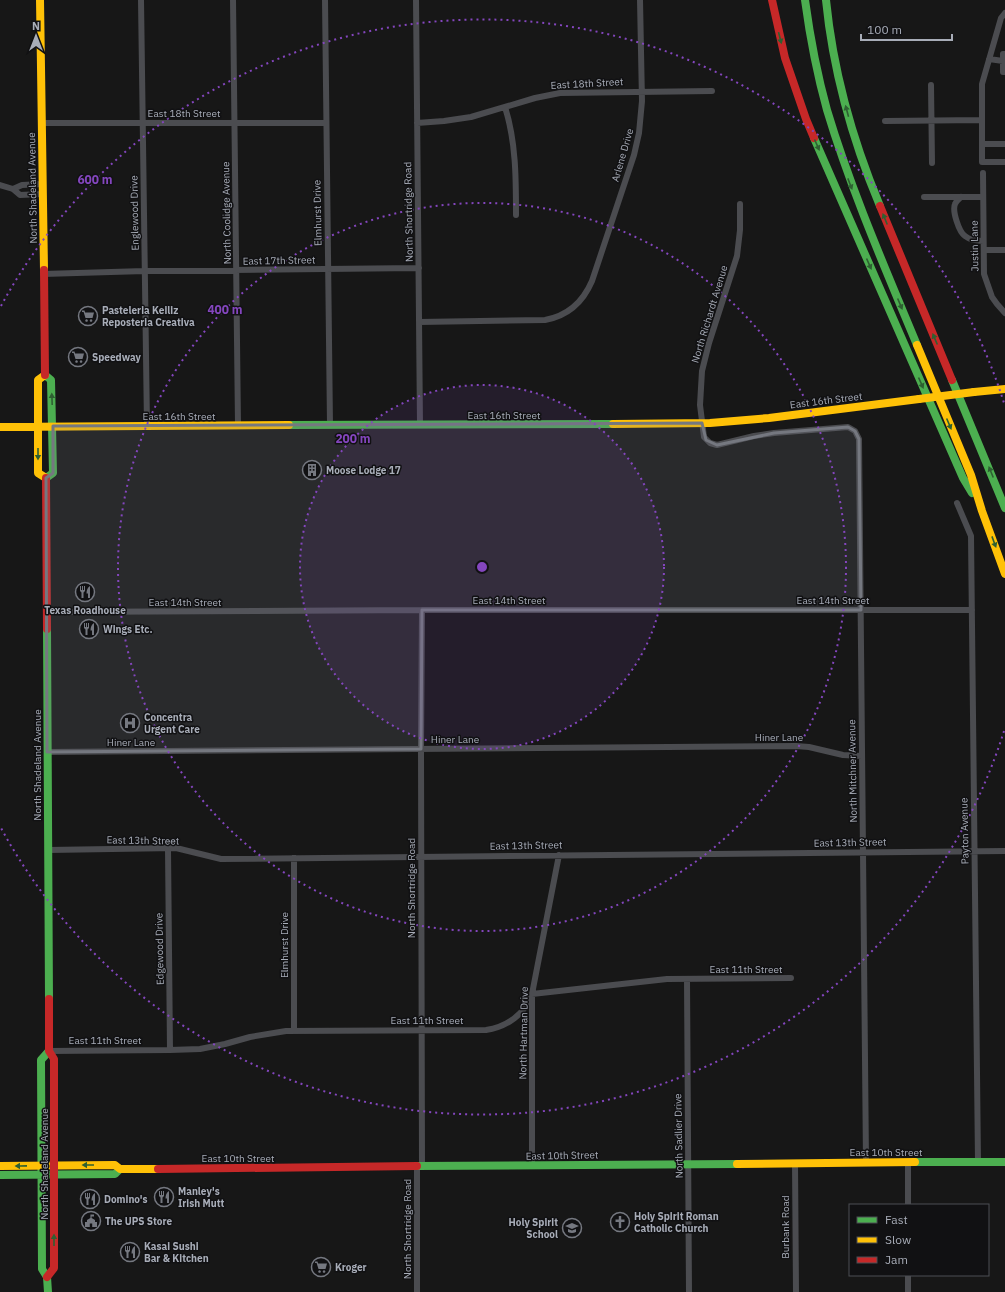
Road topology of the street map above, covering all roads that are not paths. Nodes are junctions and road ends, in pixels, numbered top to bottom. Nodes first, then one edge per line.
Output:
1 (40, 0) edge
2 (141, 0) edge
3 (234, 0) edge
4 (325, 0) edge
5 (416, 0) edge
6 (640, 0) edge
7 (772, 0) edge
8 (805, 0) edge
9 (826, 0) edge
10 (831, 0) edge
11 (1005, 13) edge
12 (1005, 54) edge
13 (835, 58) junction
14 (989, 59) junction
15 (1003, 61) junction
16 (1005, 72) edge
17 (931, 85) dead end
18 (642, 91) junction
19 (712, 91) dead end
20 (505, 107) junction
21 (982, 120) junction
22 (885, 121) dead end
23 (931, 121) junction
24 (41, 123) junction
25 (143, 123) junction
26 (234, 123) junction
27 (326, 123) junction
28 (418, 123) junction
29 (982, 144) junction
30 (1005, 144) edge
31 (1005, 162) edge
32 (932, 163) dead end
33 (983, 173) dead end
34 (42, 184) junction
35 (0, 185) edge
36 (13, 189) junction
37 (42, 194) junction
38 (983, 196) junction
39 (924, 197) dead end
40 (961, 197) junction
41 (740, 204) dead end
42 (516, 215) dead end
43 (984, 241) junction
44 (984, 250) junction
45 (1005, 250) edge
46 (419, 268) junction
47 (328, 270) junction
48 (145, 271) junction
49 (236, 271) junction
50 (43, 274) junction
51 (1005, 313) edge
52 (419, 322) junction
53 (45, 376) junction
54 (1005, 388) edge
55 (702, 423) junction
56 (238, 425) junction
57 (330, 425) junction
58 (420, 425) junction
59 (0, 426) edge
60 (38, 426) junction
61 (53, 426) junction
62 (147, 426) junction
63 (854, 429) joint
64 (46, 478) junction
65 (957, 503) dead end
66 (1005, 508) edge
67 (982, 511) junction
68 (1005, 574) edge
69 (422, 610) junction
70 (861, 610) junction
71 (972, 610) junction
72 (46, 612) junction
73 (421, 749) junction
74 (47, 752) junction
75 (862, 756) junction
76 (168, 849) junction
77 (48, 850) junction
78 (975, 851) junction
79 (1005, 851) edge
80 (863, 852) junction
81 (559, 855) junction
82 (421, 856) junction
83 (294, 858) junction
84 (791, 978) dead end
85 (687, 979) junction
86 (532, 994) junction
87 (422, 1030) junction
88 (294, 1031) junction
89 (170, 1050) junction
90 (49, 1051) junction
91 (795, 1162) junction
92 (866, 1162) junction
93 (908, 1162) junction
94 (978, 1162) junction
95 (1005, 1162) edge
96 (689, 1164) junction
97 (532, 1165) junction
98 (0, 1166) edge
99 (41, 1166) junction
100 (54, 1166) junction
101 (419, 1166) junction
102 (120, 1169) junction
103 (54, 1174) junction
104 (0, 1175) edge
105 (41, 1175) junction
106 (908, 1204) edge
107 (908, 1276) edge
108 (47, 1277) junction
109 (48, 1292) edge
110 (417, 1292) edge
111 (689, 1292) edge
112 (796, 1292) edge
113 (908, 1292) edge

1 - 24 main road, North Shadeland Avenue
2 - 25 street, Englewood Drive
3 - 26 street, North Coolidge Avenue
4 - 27 street, Elmhurst Drive
5 - 28 street, North Shortridge Road
6 - 18 street, Arlene Drive
7 -> 67 main road
8 -> 67 main road
9 - 13 main road
10 - 13 main road
11 - 14 street
12 - 15 street
66 -> 13 main road
14 - 15 street
14 - 21 street
15 - 16 street
17 - 23 street
18 - 19 street, East 18th Street
18 - 20 street, East 18th Street
18 - 52 street, Arlene Drive
20 - 28 street, East 18th Street
20 - 42 street
21 - 23 street
21 - 29 street
22 - 23 street
23 - 32 street
24 - 25 street, East 18th Street
24 - 34 main road, North Shadeland Avenue
25 - 26 street, East 18th Street
25 - 48 street, Englewood Drive
26 - 27 street, East 18th Street
26 - 49 street, North Coolidge Avenue
27 - 47 street, Elmhurst Drive
28 - 46 street, North Shortridge Road
29 - 30 street
29 - 31 street
33 - 38 street, Justin Lane
34 - 36 street
34 - 37 main road, North Shadeland Avenue
35 - 36 street
36 - 37 street
37 - 50 main road, North Shadeland Avenue
38 - 40 street
38 - 43 street, Justin Lane
39 - 40 street
40 - 43 street
41 - 55 street, North Richardt Avenue
43 - 44 street, Justin Lane
44 - 45 street
44 - 51 street, Justin Lane
46 - 47 street, East 17th Street
46 - 52 street, North Shortridge Road
47 - 49 street, East 17th Street
47 - 57 street, Elmhurst Drive
48 - 49 street, East 17th Street
48 - 50 street, East 17th Street
48 - 62 street, Englewood Drive
49 - 56 street, North Coolidge Avenue
50 - 53 main road, North Shadeland Avenue
52 - 58 street, North Shortridge Road
53 - 60 main road, North Shadeland Avenue
61 -> 53 main road, North Shadeland Avenue
54 - 55 main road, East 16th Street, bridge
55 - 58 main road, East 16th Street
55 - 63 street, North Richardt Avenue
56 - 57 main road, East 16th Street
56 - 62 main road, East 16th Street
57 - 58 main road, East 16th Street
59 - 60 main road, East 16th Street
60 - 61 main road, East 16th Street
60 -> 64 main road, North Shadeland Avenue
61 - 62 main road, East 16th Street
61 - 64 main road, North Shadeland Avenue
63 - 70 street, North Mitchner Avenue
64 - 72 main road, North Shadeland Avenue
65 - 71 street, Payton Avenue
67 -> 68 main road
69 - 70 street, East 14th Street
69 - 72 street, East 14th Street
69 - 73 street, North Shortridge Road
70 - 71 street, East 14th Street
70 - 75 street, North Mitchner Avenue
71 - 78 street, Payton Avenue
72 - 74 main road, North Shadeland Avenue
73 - 74 street, Hiner Lane
73 - 75 street, Hiner Lane
73 - 82 street, North Shortridge Road
74 - 77 main road, North Shadeland Avenue
75 - 80 street, North Mitchner Avenue
76 - 77 street, East 13th Street
76 - 83 street, East 13th Street
76 - 89 street, Edgewood Drive
77 - 90 main road, North Shadeland Avenue
78 - 79 street, East 13th Street
78 - 80 street, East 13th Street
78 - 94 street, Payton Avenue
80 - 81 street, East 13th Street
80 - 92 street, North Mitchner Avenue
81 - 82 street, East 13th Street
81 - 86 street, North Hartman Drive
82 - 83 street, East 13th Street
82 - 87 street, North Shortridge Road
83 - 88 street, Elmhurst Drive
84 - 85 street, East 11th Street
85 - 86 street, East 11th Street
85 - 96 street, North Sadlier Drive
86 - 87 street, East 11th Street
86 - 97 street, North Hartman Drive
87 - 88 street, East 11th Street
87 - 101 street, North Shortridge Road
88 - 89 street, East 11th Street
89 - 90 street, East 11th Street
90 - 99 main road, North Shadeland Avenue
90 - 100 main road, North Shadeland Avenue
91 - 92 main road, East 10th Street
91 - 96 main road, East 10th Street
91 - 112 street, Burbank Road
92 - 93 main road, East 10th Street
93 - 94 main road, East 10th Street
93 - 106 street
94 - 95 main road, East 10th Street
96 - 97 main road, East 10th Street
96 - 111 street, North Sadlier Drive
97 - 101 main road, East 10th Street
99 -> 98 main road, East 10th Street
99 - 100 main road, East 10th Street
99 - 105 main road, North Shadeland Avenue
102 -> 100 main road, East 10th Street
100 - 103 main road, North Shadeland Avenue
101 - 102 main road, East 10th Street
101 - 110 street, North Shortridge Road
102 - 103 main road, East 10th Street
103 - 105 main road, East 10th Street
108 -> 103 main road, North Shadeland Avenue
104 - 105 main road, East 10th Street
105 - 108 main road, North Shadeland Avenue
107 - 113 street
108 - 109 main road, North Shadeland Avenue

